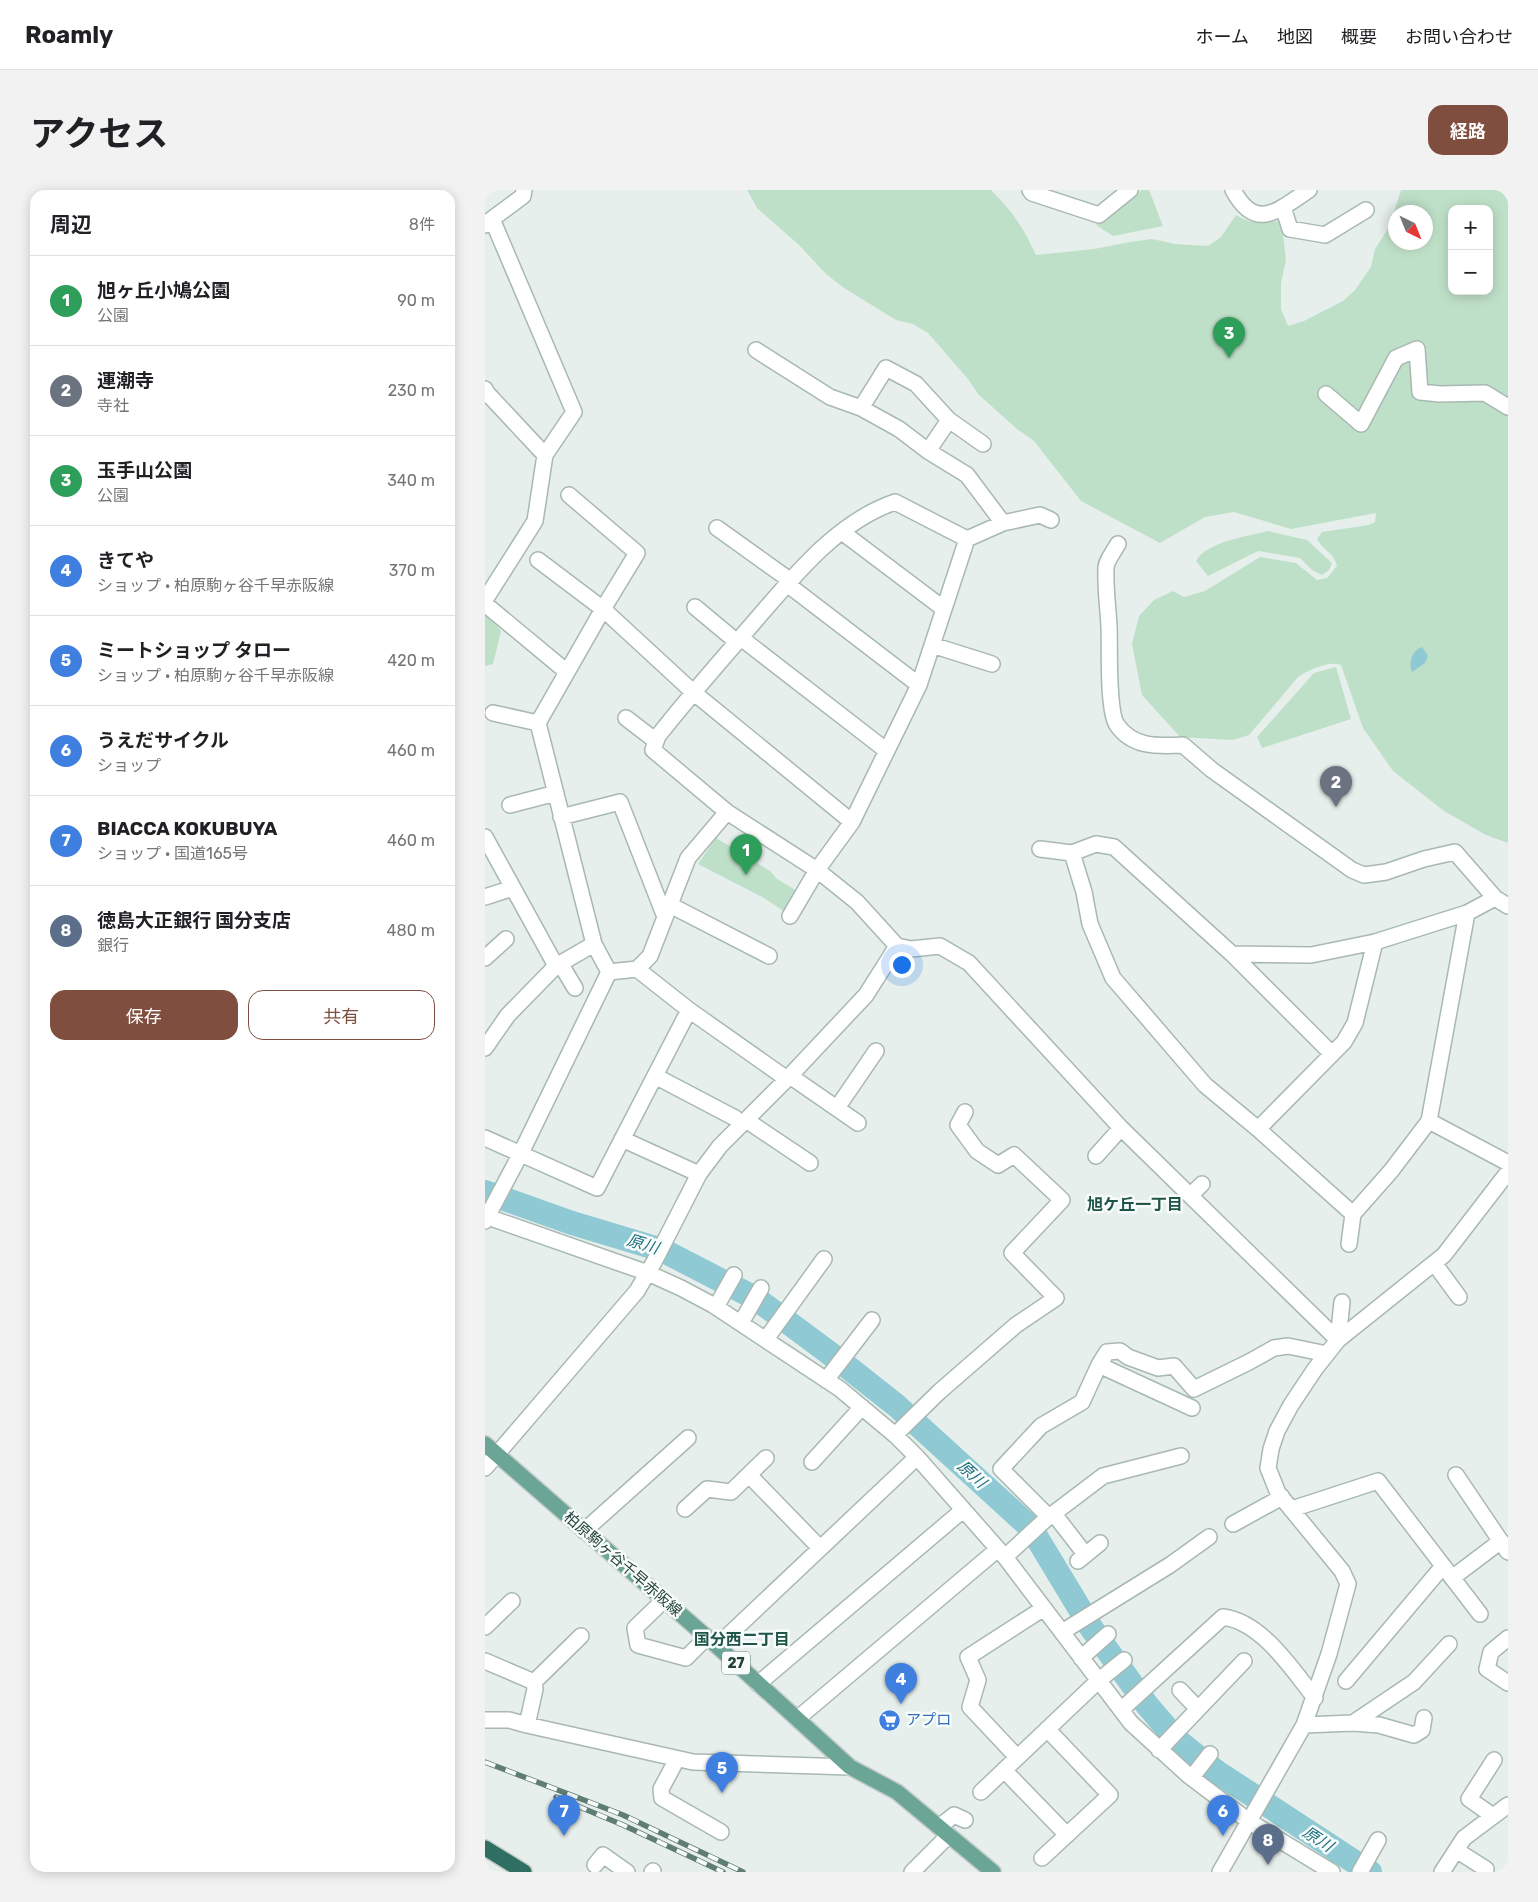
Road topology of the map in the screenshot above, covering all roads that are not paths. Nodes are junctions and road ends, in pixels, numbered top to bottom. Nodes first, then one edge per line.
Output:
1 (524, 190) edge
2 (1030, 190) edge
3 (1130, 190) edge
4 (1233, 190) edge
5 (1309, 190) edge
6 (1283, 207) junction
7 (1366, 210) dead end
8 (489, 222) edge
9 (756, 350) dead end
10 (485, 389) edge
11 (1326, 394) dead end
12 (1508, 407) edge
13 (861, 408) junction
14 (949, 420) junction
15 (983, 444) dead end
16 (928, 451) junction
17 (545, 455) junction
18 (569, 495) dead end
19 (1051, 520) dead end
20 (1003, 523) junction
21 (717, 528) dead end
22 (842, 532) junction
23 (967, 539) junction
24 (1118, 544) dead end
25 (538, 560) dead end
26 (789, 582) junction
27 (485, 600) edge
28 (485, 604) edge
29 (695, 607) dead end
30 (603, 609) junction
31 (944, 609) junction
32 (739, 640) junction
33 (932, 645) junction
34 (992, 664) dead end
35 (567, 672) junction
36 (919, 685) junction
37 (693, 692) junction
38 (493, 713) dead end
39 (626, 718) dead end
40 (538, 723) junction
41 (656, 741) junction
42 (887, 751) junction
43 (556, 793) junction
44 (510, 805) dead end
45 (727, 812) junction
46 (561, 817) junction
47 (852, 822) junction
48 (485, 837) edge
49 (1040, 849) dead end
50 (1072, 853) junction
51 (817, 870) junction
52 (513, 888) junction
53 (485, 897) edge
54 (1502, 902) edge
55 (667, 911) junction
56 (1467, 913) junction
57 (790, 916) dead end
58 (506, 940) dead end
59 (1375, 942) junction
60 (594, 944) junction
61 (897, 946) junction
62 (1232, 954) junction
63 (769, 956) dead end
64 (485, 958) edge
65 (558, 965) junction
66 (637, 969) junction
67 (609, 972) junction
68 (575, 988) dead end
69 (689, 1010) junction
70 (485, 1048) edge
71 (876, 1051) dead end
72 (1333, 1054) junction
73 (655, 1076) junction
74 (788, 1077) junction
75 (837, 1108) junction
76 (965, 1112) dead end
77 (740, 1119) junction
78 (1429, 1121) junction
79 (858, 1123) dead end
80 (1121, 1128) junction
81 (1258, 1129) junction
82 (485, 1138) edge
83 (623, 1139) junction
84 (521, 1153) junction
85 (1096, 1156) dead end
86 (810, 1163) dead end
87 (1508, 1163) edge
88 (1508, 1172) edge
89 (699, 1174) junction
90 (1202, 1184) dead end
91 (1191, 1195) junction
92 (1353, 1214) junction
93 (488, 1215) edge
94 (1349, 1244) dead end
95 (824, 1259) dead end
96 (1434, 1263) junction
97 (651, 1268) junction
98 (733, 1275) dead end
99 (761, 1288) dead end
100 (1459, 1297) dead end
101 (719, 1301) junction
102 (1342, 1302) dead end
103 (744, 1319) junction
104 (872, 1320) dead end
105 (770, 1334) junction
106 (1338, 1340) junction
107 (1327, 1354) junction
108 (1099, 1365) junction
109 (828, 1376) junction
110 (862, 1407) junction
111 (1192, 1408) dead end
112 (899, 1431) junction
113 (688, 1438) dead end
114 (491, 1449) edge
115 (1181, 1456) dead end
116 (917, 1457) junction
117 (766, 1458) dead end
118 (812, 1462) dead end
119 (485, 1468) edge
120 (749, 1475) junction
121 (1456, 1475) dead end
122 (1282, 1497) junction
123 (685, 1509) dead end
124 (1292, 1509) junction
125 (963, 1510) junction
126 (1052, 1515) junction
127 (1233, 1524) dead end
128 (585, 1531) junction
129 (1209, 1537) dead end
130 (1100, 1543) dead end
131 (1504, 1547) edge
132 (820, 1548) junction
133 (1002, 1553) junction
134 (1447, 1572) junction
135 (663, 1600) junction
136 (512, 1601) dead end
137 (1044, 1608) junction
138 (1480, 1614) dead end
139 (485, 1627) edge
140 (1061, 1632) junction
141 (1108, 1634) dead end
142 (581, 1636) dead end
143 (1508, 1638) edge
144 (712, 1641) junction
145 (1449, 1644) dead end
146 (1083, 1656) junction
147 (1124, 1660) dead end
148 (485, 1661) edge
149 (1245, 1661) dead end
150 (1101, 1679) junction
151 (1346, 1681) dead end
152 (534, 1682) junction
153 (1508, 1683) edge
154 (758, 1684) junction
155 (1180, 1690) dead end
156 (1315, 1698) junction
157 (1124, 1706) junction
158 (1198, 1709) junction
159 (1424, 1718) dead end
160 (797, 1719) junction
161 (485, 1720) edge
162 (1353, 1723) junction
163 (1304, 1725) junction
164 (527, 1726) junction
165 (1047, 1729) junction
166 (1162, 1747) junction
167 (1210, 1754) dead end
168 (1017, 1757) junction
169 (677, 1759) junction
170 (1494, 1760) dead end
171 (850, 1767) junction
172 (1004, 1770) junction
173 (1193, 1775) junction
174 (981, 1792) dead end
175 (1508, 1805) edge
176 (1493, 1816) junction
177 (965, 1820) dead end
178 (1251, 1820) junction
179 (944, 1831) junction
180 (721, 1832) dead end
181 (1067, 1835) junction
182 (1379, 1840) dead end
183 (485, 1848) edge
184 (1456, 1850) junction
185 (1042, 1858) dead end
186 (595, 1866) dead end
187 (1486, 1870) dead end
188 (519, 1871) edge
189 (627, 1872) edge
190 (912, 1872) edge
191 (993, 1872) edge
192 (1220, 1872) edge
193 (1332, 1872) edge
194 (1360, 1872) edge
195 (1442, 1872) edge

1 - 8 street
2 - 3 street
4 - 6 street
5 - 6 street
6 - 7 street
8 - 17 street
9 - 13 street
10 - 17 street
11 - 12 street
13 - 14 street
13 - 16 street
14 - 15 street
14 - 16 street
16 - 20 street
17 - 27 street
18 - 30 street
19 - 20 street
20 - 23 street
21 - 26 street
22 - 23 street
22 - 26 street
22 - 31 street
23 - 31 street
24 - 54 street
25 - 30 street
26 - 32 street
26 - 36 street
28 - 35 street
29 - 32 street
30 - 35 street
30 - 37 street
31 - 33 street
32 - 37 street
32 - 42 street
33 - 34 street
33 - 36 street
35 - 40 street
36 - 42 street
37 - 41 street
37 - 47 street
38 - 40 street
39 - 41 street
40 - 43 street
41 - 45 street
42 - 47 street
43 - 44 street
43 - 46 street
45 - 51 street
45 - 55 street
46 - 55 street
46 - 60 street
47 - 51 street
48 - 52 street
49 - 50 street
50 - 62 street
50 - 81 street
51 - 57 street
51 - 61 street
52 - 53 street
52 - 65 street
54 - 56 street
55 - 63 street
55 - 66 street
56 - 59 street
56 - 78 street
58 - 64 street
59 - 62 street
59 - 72 street
60 - 65 street
60 - 67 street
61 - 74 street
61 - 80 street
62 - 72 street
65 - 68 street
65 - 70 street
66 - 67 street
66 - 69 street
67 - 84 street
69 - 73 street
69 - 74 street
71 - 75 street
72 - 81 street
73 - 77 street
73 - 83 street
74 - 75 street
74 - 77 street
75 - 79 street
76 - 112 street
77 - 86 street
77 - 89 street
78 - 87 street
78 - 92 street
80 - 85 street
80 - 91 street
81 - 92 street
82 - 84 street
83 - 84 street
83 - 89 street
84 - 93 street
88 - 96 street
89 - 97 street
90 - 91 street
91 - 106 street
92 - 94 street
93 - 97 street
95 - 105 street
96 - 100 street
96 - 106 street
97 - 101 street
97 - 114 street
98 - 101 street
99 - 103 street
101 - 103 street
102 - 106 street
103 - 105 street
104 - 109 street
105 - 109 street
106 - 107 street
107 - 108 street
107 - 122 street
108 - 111 street
108 - 126 street
109 - 110 street
110 - 112 street
110 - 118 street
112 - 116 street
113 - 128 street
114 - 119 street
114 - 128 main road, 柏原駒ヶ谷千早赤阪線 / 27
115 - 126 street
116 - 125 street
116 - 132 street
117 - 120 street
120 - 123 street
120 - 132 street
121 - 131 street
122 - 124 street
122 - 127 street
124 - 134 street
124 - 156 street
125 - 133 street
125 - 154 street
126 - 130 street
126 - 133 street
128 - 135 main road, 柏原駒ヶ谷千早赤阪線 / 27
129 - 140 street
131 - 134 street
132 - 144 street
133 - 137 street
133 - 160 street
134 - 138 street
134 - 151 street
135 - 144 main road, 柏原駒ヶ谷千早赤阪線 / 27
135 - 144 street
136 - 139 street
137 - 140 street
137 - 168 street
140 - 146 street
141 - 146 street
142 - 152 street
143 - 153 street
144 - 154 main road, 柏原駒ヶ谷千早赤阪線 / 27
145 - 162 street
146 - 150 street
147 - 150 street
148 - 152 street
149 - 158 street
150 - 157 street
150 - 165 street
152 - 164 street
154 - 160 main road, 柏原駒ヶ谷千早赤阪線 / 27
155 - 158 street
156 - 157 street
156 - 163 street
157 - 166 street
158 - 166 street
159 - 162 street
160 - 171 main road, 柏原駒ヶ谷千早赤阪線 / 27
161 - 164 street
162 - 163 street
163 - 178 street
164 - 169 street
165 - 168 street
165 - 181 street
166 - 173 street
167 - 173 street
168 - 172 street
169 - 171 street
169 - 180 street
170 - 176 street
171 - 179 main road, 柏原駒ヶ谷千早赤阪線 / 27
172 - 174 street
172 - 181 street
173 - 178 street
175 - 176 street
176 - 184 street
177 - 179 street
178 - 192 street
178 - 193 street
179 - 190 street
179 - 191 main road, 柏原駒ヶ谷千早赤阪線 / 27
181 - 185 street
182 - 194 street
183 - 188 highway
184 - 187 street
184 - 195 street
186 - 189 street

